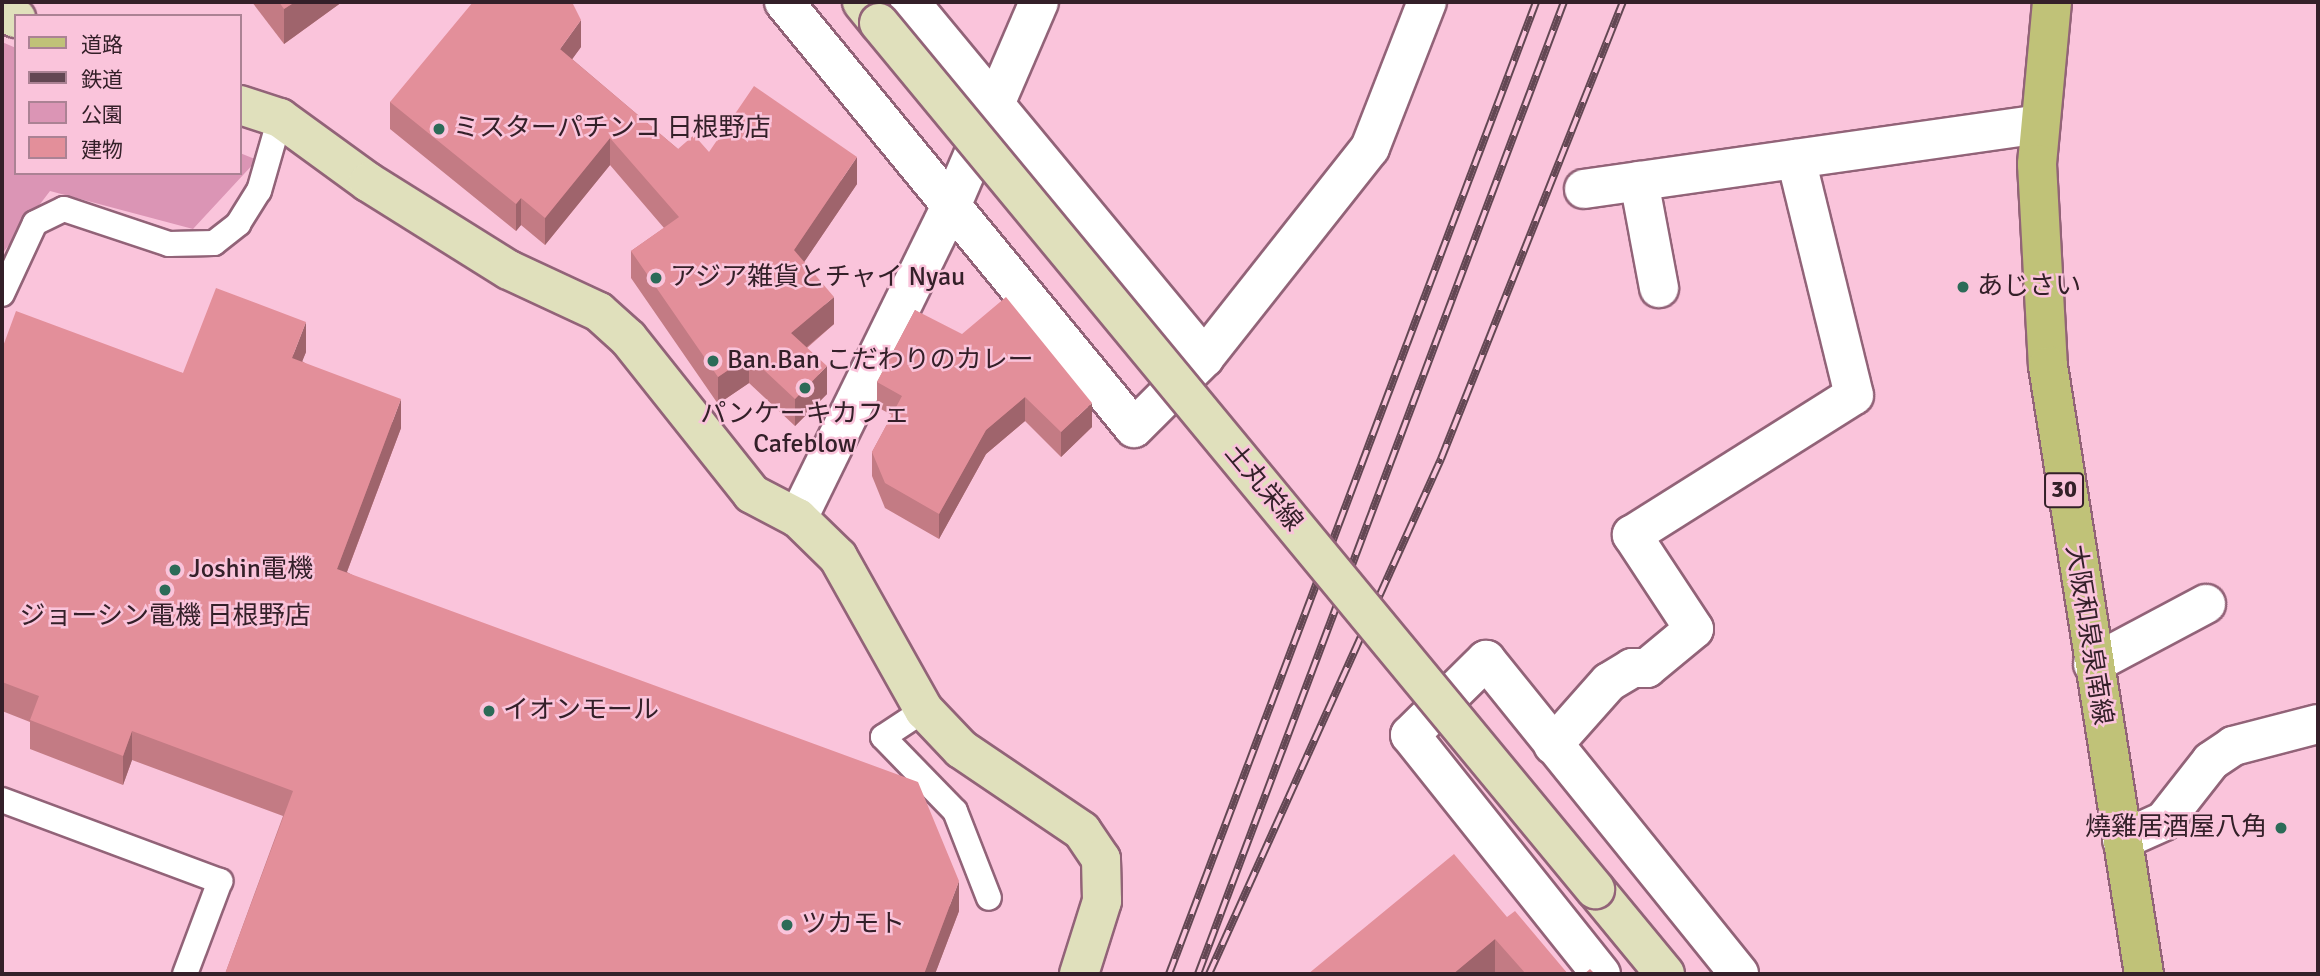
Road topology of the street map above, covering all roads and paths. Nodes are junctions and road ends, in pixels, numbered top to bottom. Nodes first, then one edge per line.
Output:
1 (784, 2) edge
2 (910, 2) edge
3 (1039, 2) edge
4 (1426, 2) edge
5 (2052, 2) edge
6 (870, 12) edge
7 (995, 102) junction
8 (242, 106) edge
9 (280, 118) junction
10 (2039, 124) junction
11 (1796, 159) junction
12 (1639, 181) junction
13 (1584, 189) dead end
14 (952, 204) junction
15 (1659, 288) dead end
16 (2, 294) edge
17 (1204, 358) junction
18 (798, 518) junction
19 (2206, 604) dead end
20 (2093, 664) junction
21 (924, 710) junction
22 (2318, 724) edge
23 (1553, 745) junction
24 (2, 800) edge
25 (2122, 840) junction
26 (989, 898) dead end
27 (185, 974) edge
28 (1079, 974) edge
29 (1601, 974) edge
30 (1665, 974) edge
31 (1739, 974) edge
32 (2144, 974) edge

1 - 14 street
2 - 7 street
3 - 7 street
4 - 17 street
5 - 10 main road, 大阪和泉泉南線 / 30
6 - 30 street, 土丸栄線, bridge
7 - 14 street
7 - 17 street
8 - 9 street
9 - 16 lane
9 - 18 street
10 - 11 street
10 - 20 main road, 大阪和泉泉南線 / 30
11 - 12 street
11 - 23 street
12 - 13 street
12 - 15 street
14 - 17 street
14 - 18 street
18 - 21 street
19 - 20 street
20 - 25 main road, 大阪和泉泉南線 / 30
21 - 26 lane
21 - 28 street
22 - 25 street
23 - 29 street
23 - 31 street
24 - 27 lane
25 - 32 main road, 大阪和泉泉南線 / 30

